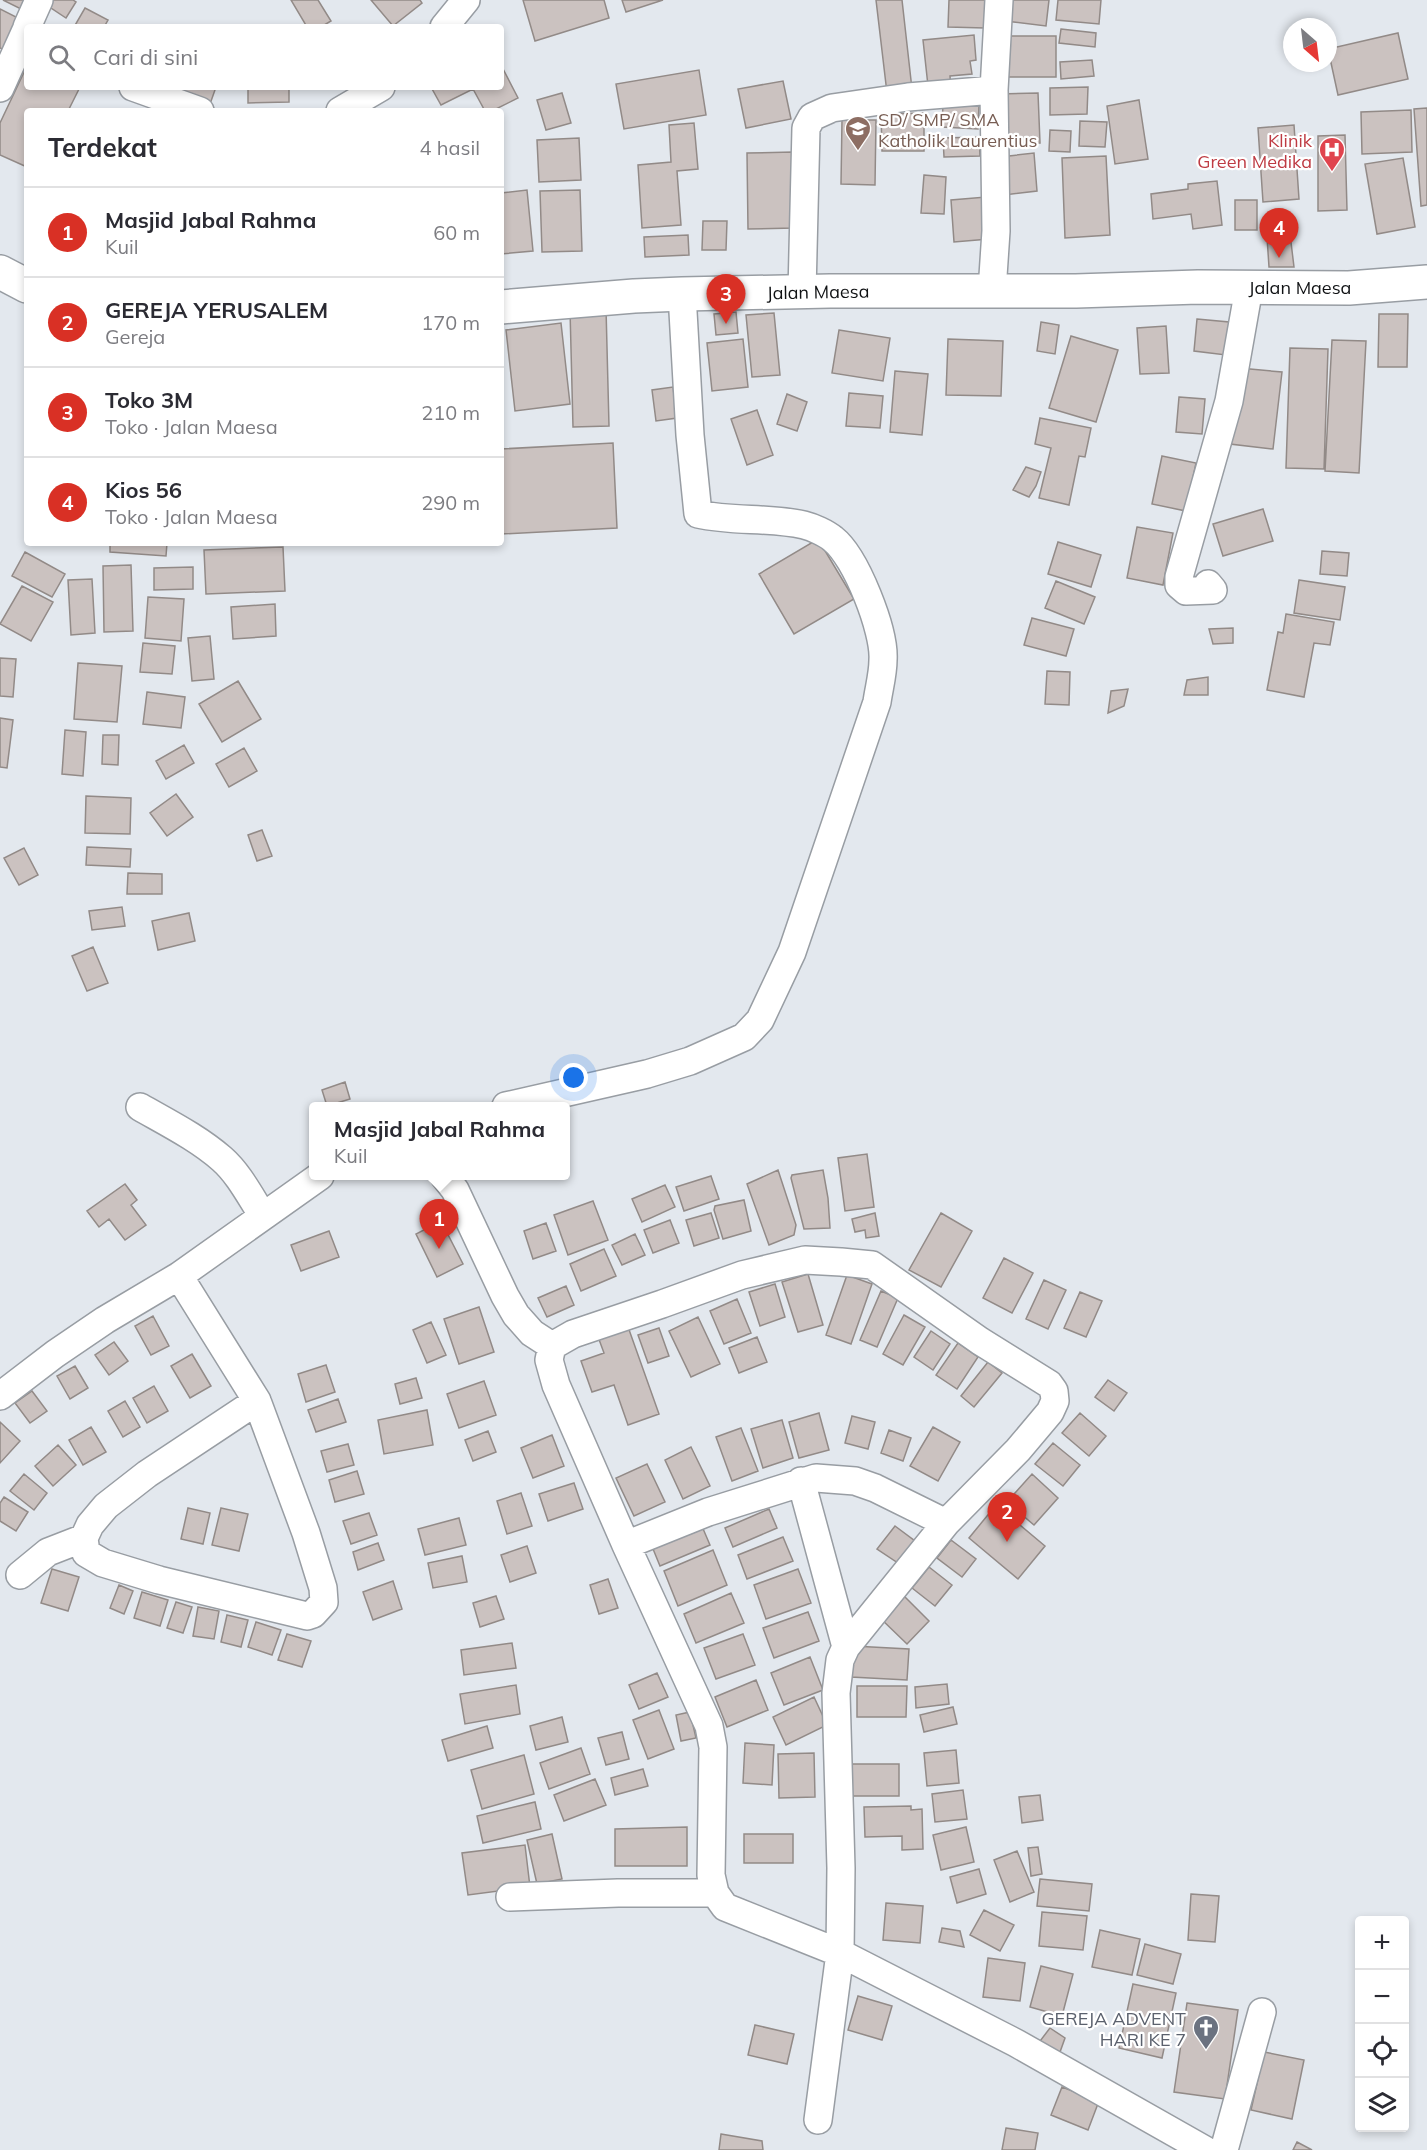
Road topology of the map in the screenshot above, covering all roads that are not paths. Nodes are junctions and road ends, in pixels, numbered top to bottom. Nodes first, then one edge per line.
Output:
1 (39, 0) edge
2 (466, 0) edge
3 (999, 0) edge
4 (29, 24) edge
5 (446, 24) edge
6 (24, 35) edge
7 (0, 88) edge
8 (141, 90) edge
9 (376, 90) edge
10 (994, 90) junction
11 (192, 108) edge
12 (345, 108) edge
13 (0, 272) edge
14 (1427, 282) edge
15 (24, 284) edge
16 (1249, 288) junction
17 (992, 291) junction
18 (802, 292) junction
19 (682, 294) junction
20 (504, 307) edge
21 (1208, 584) dead end
22 (527, 1102) edge
23 (140, 1107) dead end
24 (314, 1180) edge
25 (447, 1180) edge
26 (262, 1216) junction
27 (178, 1276) junction
28 (552, 1346) junction
29 (0, 1396) edge
30 (257, 1401) junction
31 (801, 1482) junction
32 (946, 1523) junction
33 (84, 1538) junction
34 (626, 1545) junction
35 (20, 1575) dead end
36 (846, 1647) junction
37 (715, 1893) junction
38 (510, 1897) dead end
39 (840, 1953) junction
40 (1262, 2012) dead end
41 (818, 2120) dead end
42 (1205, 2150) edge
43 (1224, 2150) edge

1 - 4 street
2 - 5 street
3 - 10 street
6 - 7 street
8 - 11 street
9 - 12 street
10 - 17 street
10 - 18 street
13 - 15 street
14 - 16 street, Jalan Maesa
16 - 17 street, Jalan Maesa
16 - 21 street
17 - 18 street, Jalan Maesa
18 - 19 street, Jalan Maesa
19 - 20 street, Jalan Maesa
19 - 22 street
23 - 26 street
24 - 26 street
25 - 28 street
26 - 27 street
27 - 29 street
27 - 30 street
28 - 32 street
28 - 34 street
30 - 33 street
30 - 33 street
31 - 32 street
31 - 34 street
31 - 36 street
32 - 36 street
33 - 35 street
34 - 37 street
36 - 39 street
37 - 38 street
37 - 39 street
39 - 41 street
39 - 42 street
40 - 43 street

